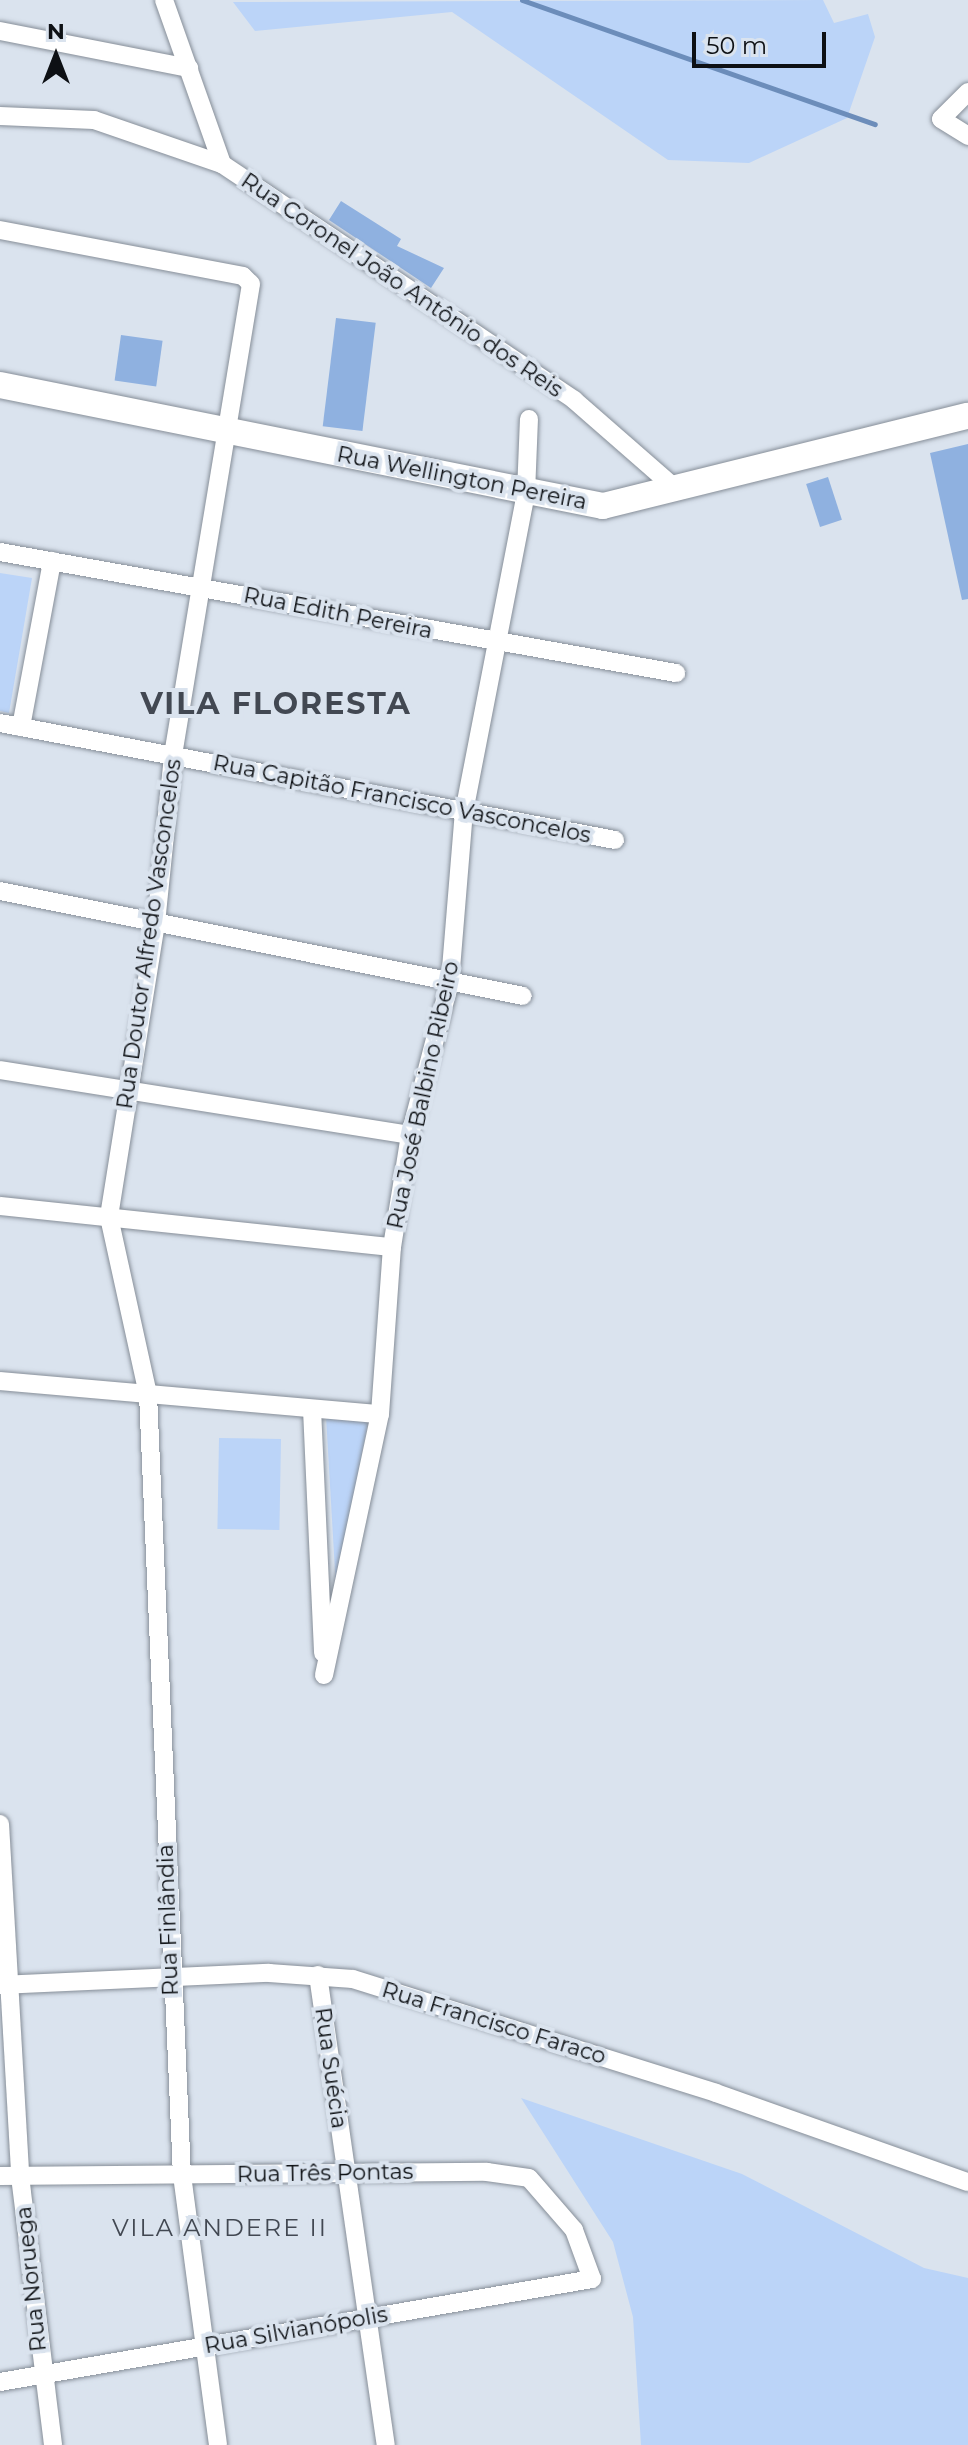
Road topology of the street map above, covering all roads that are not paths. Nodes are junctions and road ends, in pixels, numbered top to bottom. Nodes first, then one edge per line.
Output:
1 (164, 0) edge
2 (0, 31) edge
3 (189, 68) junction
4 (968, 92) edge
5 (0, 116) edge
6 (968, 136) edge
7 (222, 164) junction
8 (0, 230) edge
9 (0, 385) edge
10 (968, 416) edge
11 (529, 419) dead end
12 (226, 430) junction
13 (677, 490) junction
14 (526, 493) junction
15 (0, 552) edge
16 (52, 561) junction
17 (201, 588) junction
18 (499, 643) junction
19 (676, 673) dead end
20 (0, 723) edge
21 (21, 727) junction
22 (173, 756) junction
23 (464, 812) junction
24 (615, 840) dead end
25 (0, 891) edge
26 (156, 923) junction
27 (450, 981) junction
28 (523, 996) dead end
29 (0, 1070) edge
30 (130, 1090) junction
31 (410, 1135) junction
32 (0, 1206) edge
33 (109, 1217) junction
34 (392, 1247) junction
35 (0, 1381) edge
36 (148, 1394) junction
37 (312, 1409) junction
38 (380, 1414) junction
39 (0, 1824) edge
40 (318, 1975) junction
41 (169, 1978) junction
42 (3, 1984) edge
43 (347, 2173) junction
44 (182, 2175) junction
45 (0, 2176) edge
46 (20, 2176) junction
47 (968, 2182) edge
48 (592, 2279) joint
49 (369, 2317) junction
50 (204, 2346) junction
51 (42, 2375) junction
52 (0, 2382) edge
53 (53, 2445) edge
54 (218, 2445) edge
55 (386, 2445) edge

1 - 3 street, Rua Coronel João Antônio dos Reis
2 - 3 street
3 - 7 street, Rua Coronel João Antônio dos Reis
4 - 6 street
5 - 7 street
7 - 13 street, Rua Coronel João Antônio dos Reis
8 - 12 street, Rua Doutor Alfredo Vasconcelos
9 - 12 main road, Rua Wellington Pereira
10 - 13 main road, Rua Wellington Pereira
11 - 14 street, Rua José Balbino Ribeiro
12 - 14 main road, Rua Wellington Pereira
12 - 17 street, Rua Doutor Alfredo Vasconcelos
13 - 14 main road, Rua Wellington Pereira
14 - 18 street, Rua José Balbino Ribeiro
15 - 16 street, Rua Edith Pereira
16 - 17 street, Rua Edith Pereira
16 - 21 street
17 - 18 street, Rua Edith Pereira
17 - 22 street, Rua Doutor Alfredo Vasconcelos
18 - 19 street, Rua Edith Pereira
18 - 23 street, Rua José Balbino Ribeiro
20 - 21 street, Rua Capitão Francisco Vasconcelos
21 - 22 street, Rua Capitão Francisco Vasconcelos
22 - 23 street, Rua Capitão Francisco Vasconcelos
22 - 26 street, Rua Doutor Alfredo Vasconcelos
23 - 24 street, Rua Capitão Francisco Vasconcelos
23 - 27 street, Rua José Balbino Ribeiro
25 - 26 street
26 - 27 street
26 - 30 street, Rua Doutor Alfredo Vasconcelos
27 - 28 street
27 - 31 street, Rua José Balbino Ribeiro
29 - 30 street
30 - 31 street
30 - 33 street, Rua Doutor Alfredo Vasconcelos
31 - 34 street, Rua José Balbino Ribeiro
32 - 33 street
33 - 34 street
33 - 36 street, Rua Doutor Alfredo Vasconcelos
34 - 38 street, Rua José Balbino Ribeiro
35 - 36 street
36 - 37 street
36 - 41 street, Rua Finlândia
37 - 38 street
37 - 38 street, Rua José Balbino Ribeiro
39 - 42 street, Rua Noruega
40 - 41 street, Rua Francisco Faraco
40 - 43 street, Rua Suécia
40 - 47 street, Rua Francisco Faraco
41 - 42 street, Rua Francisco Faraco
41 - 44 street, Rua Finlândia
42 - 46 street, Rua Noruega
43 - 44 street, Rua Três Pontas
43 - 48 street, Rua Três Pontas
43 - 49 street, Rua Suécia
44 - 46 street, Rua Três Pontas
44 - 50 street, Rua Finlândia
45 - 46 street, Rua Três Pontas
46 - 51 street, Rua Noruega
48 - 49 street, Rua Silvianópolis
49 - 50 street, Rua Silvianópolis
49 - 55 street, Rua Suécia
50 - 51 street, Rua Silvianópolis
50 - 54 street, Rua Finlândia
51 - 52 street, Rua Silvianópolis
51 - 53 street, Rua Noruega

